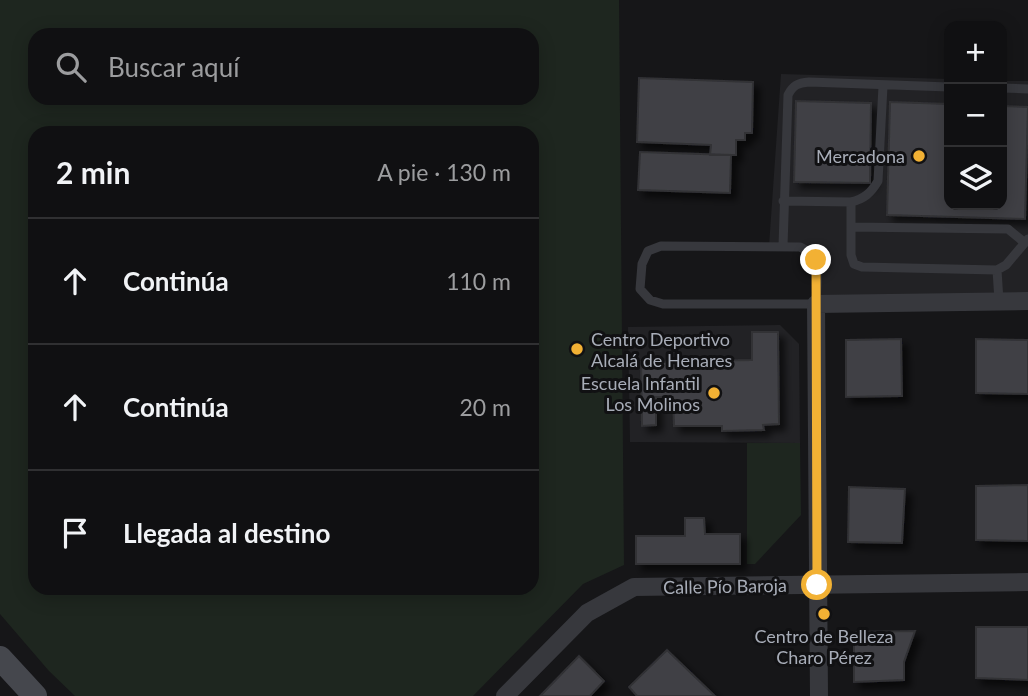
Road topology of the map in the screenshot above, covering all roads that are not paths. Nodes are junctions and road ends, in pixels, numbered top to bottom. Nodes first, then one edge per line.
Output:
1 (883, 86) junction
2 (944, 87) edge
3 (1007, 88) edge
4 (1028, 89) edge
5 (783, 201) junction
6 (851, 202) junction
7 (851, 227) junction
8 (1027, 241) edge
9 (783, 246) junction
10 (997, 270) junction
11 (999, 301) junction
12 (1028, 301) edge
13 (816, 304) junction
14 (1028, 582) edge
15 (817, 585) junction
16 (0, 658) edge
17 (35, 696) edge
18 (505, 696) edge
19 (819, 696) edge

1 - 2 lane
1 - 5 lane
1 - 6 lane
3 - 4 lane
5 - 6 lane
5 - 9 lane
6 - 7 lane
7 - 8 lane
7 - 10 lane
8 - 10 lane
9 - 13 lane
9 - 13 lane
10 - 11 lane
11 - 12 street
11 - 13 street
13 - 15 street
14 - 15 street, Calle Pío Baroja
15 - 18 street, Calle Pío Baroja
15 - 19 street
16 - 17 street

